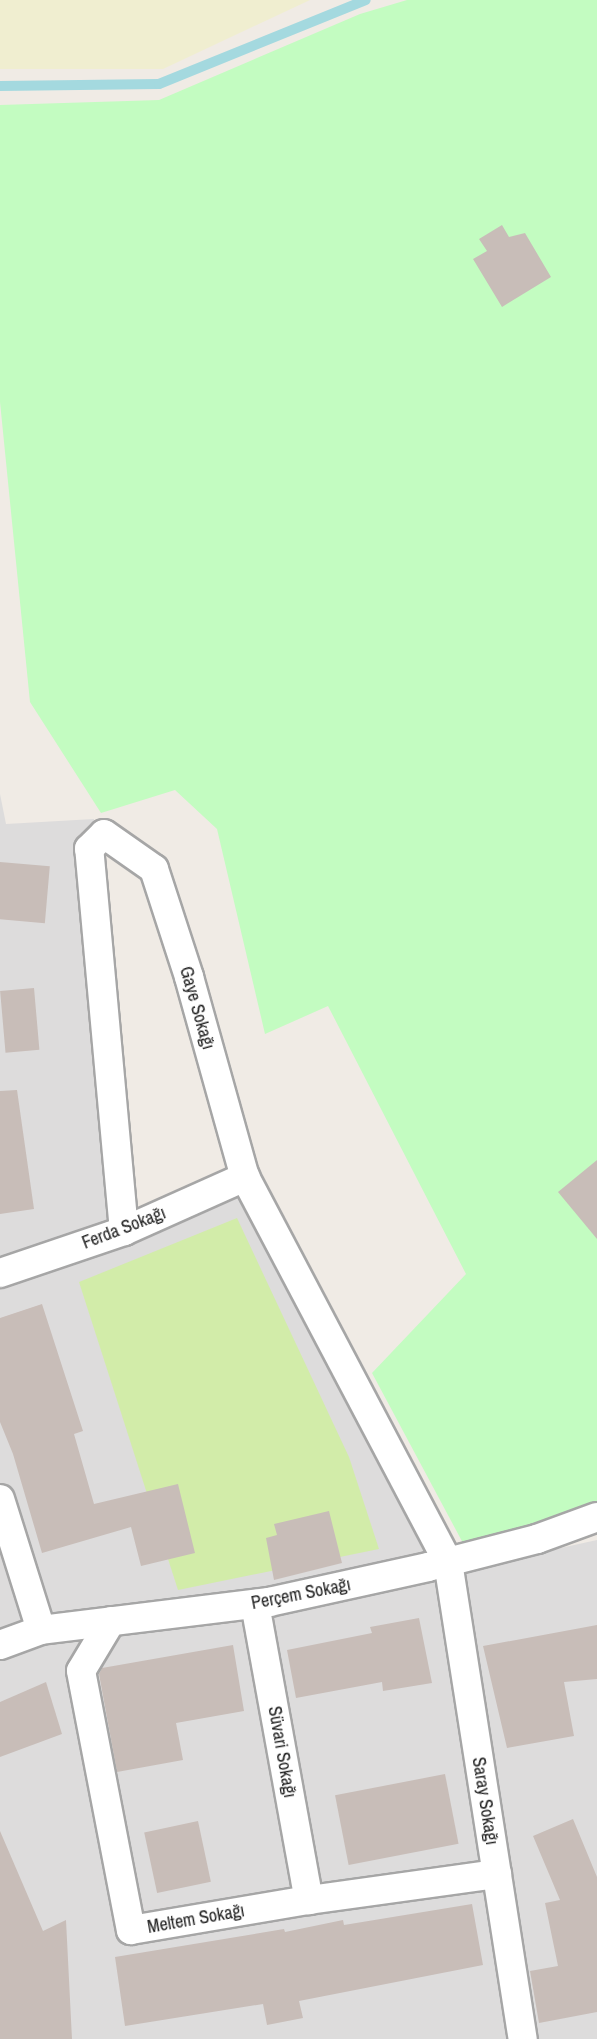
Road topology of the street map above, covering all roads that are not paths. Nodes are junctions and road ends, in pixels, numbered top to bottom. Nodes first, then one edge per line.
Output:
1 (246, 1177) junction
2 (124, 1231) junction
3 (0, 1273) edge
4 (0, 1499) edge
5 (597, 1517) edge
6 (448, 1562) junction
7 (255, 1604) junction
8 (111, 1621) junction
9 (41, 1630) junction
10 (0, 1645) edge
11 (497, 1874) junction
12 (309, 1900) junction
13 (523, 2039) edge

1 - 2 street, Ferda Sokağı
1 - 2 street, Gaye Sokağı
1 - 6 street, Gaye Sokağı
2 - 3 street, Ferda Sokağı
4 - 9 street
5 - 6 street, Perçem Sokağı
6 - 7 street, Perçem Sokağı
6 - 11 street, Saray Sokağı
7 - 8 street, Perçem Sokağı
7 - 12 street, Süvari Sokağı
8 - 9 street, Perçem Sokağı
8 - 12 street, Meltem Sokağı
9 - 10 street, Perçem Sokağı
11 - 12 street, Meltem Sokağı
11 - 13 street, Saray Sokağı

